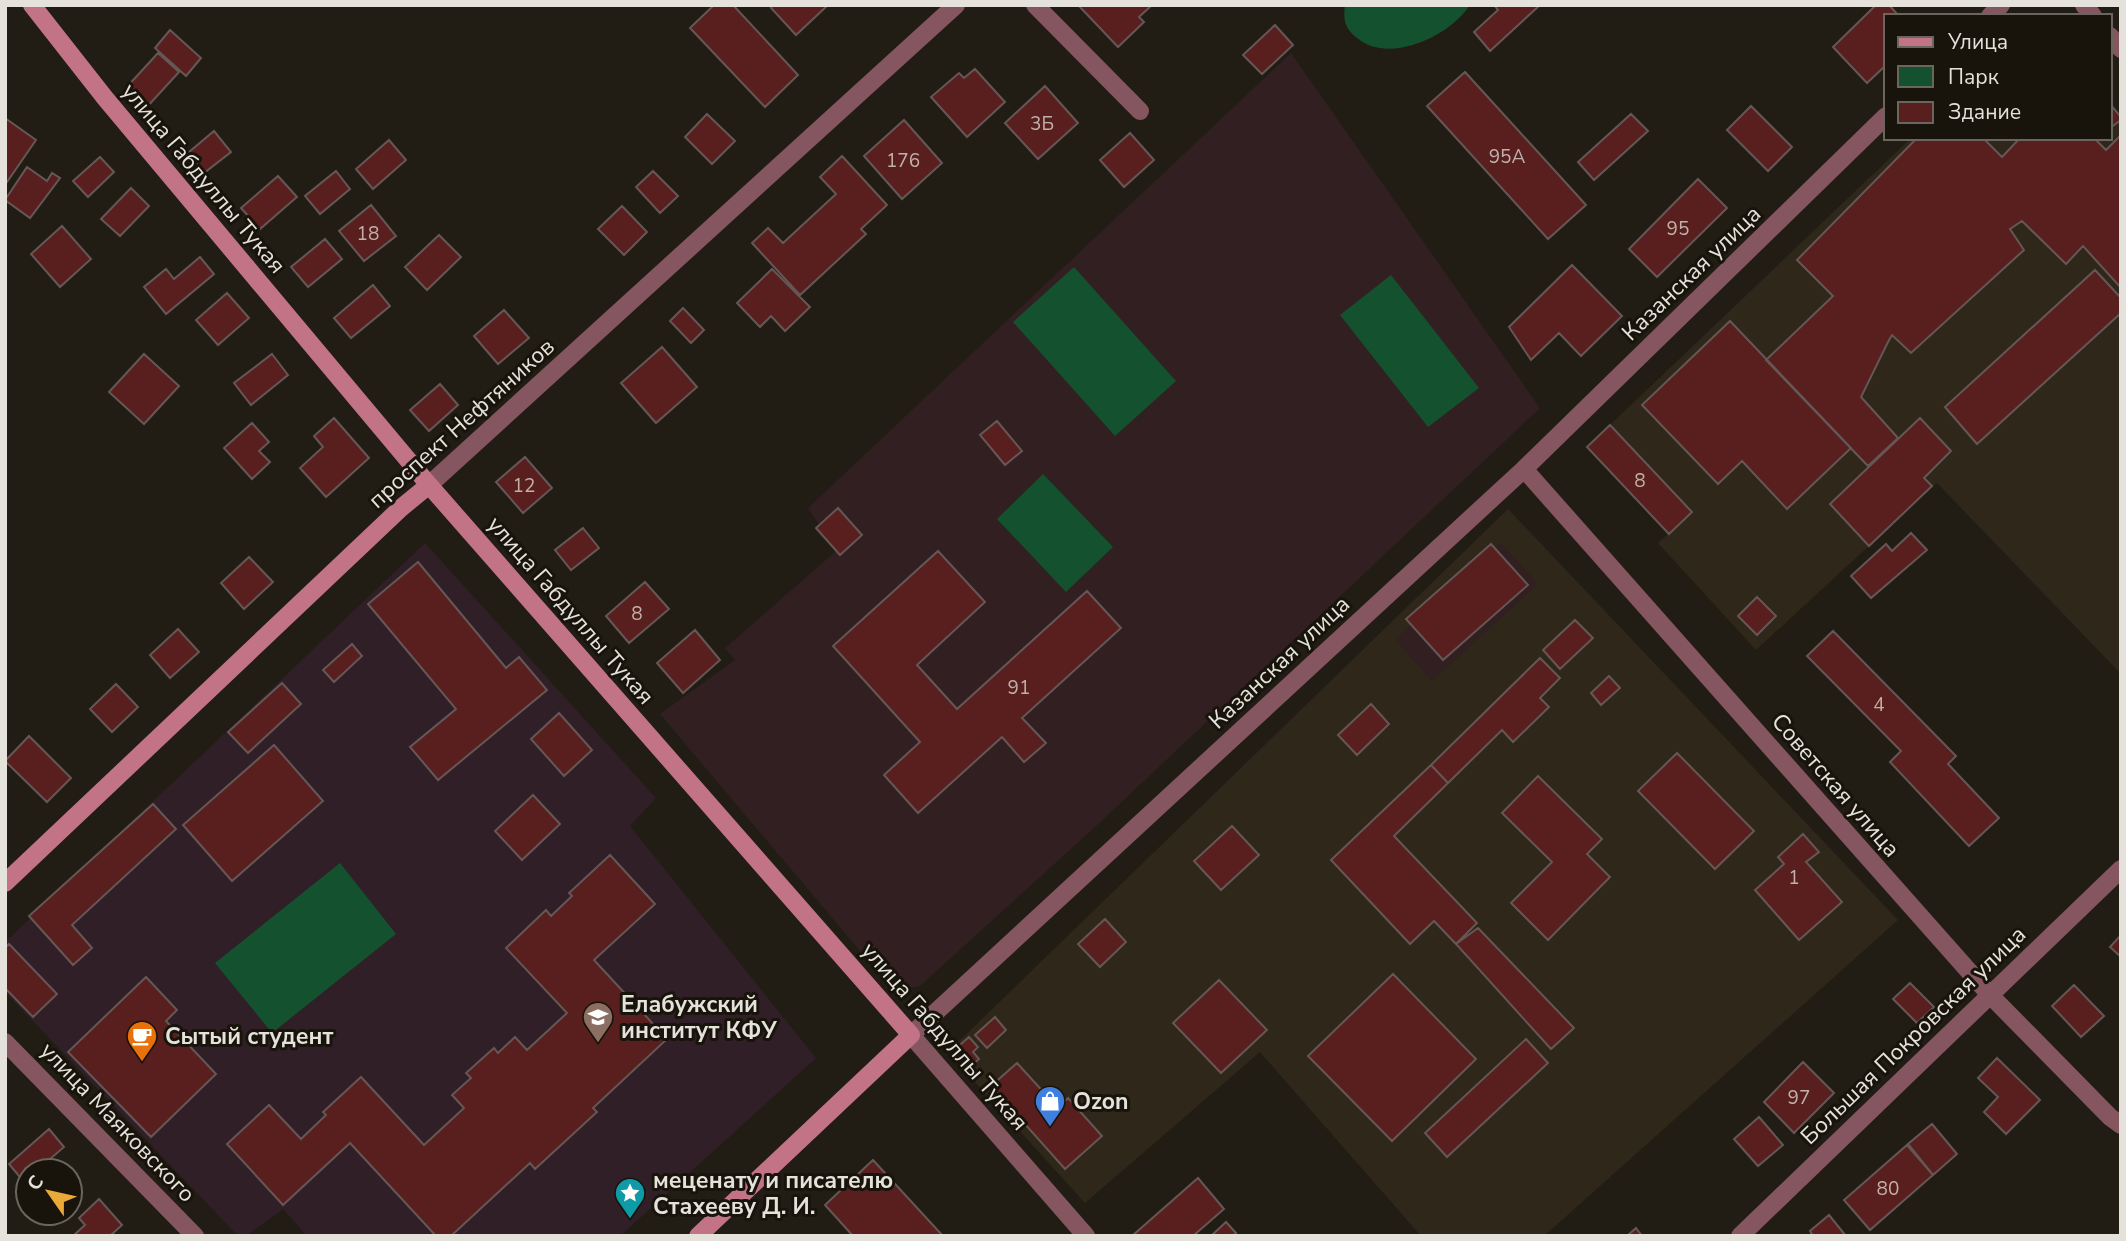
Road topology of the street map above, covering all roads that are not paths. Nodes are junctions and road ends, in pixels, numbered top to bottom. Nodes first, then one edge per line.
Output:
1 (32, 5) edge
2 (956, 5) edge
3 (1035, 5) edge
4 (1140, 111) dead end
5 (1884, 118) edge
6 (1524, 469) junction
7 (429, 485) junction
8 (2121, 869) edge
9 (5, 883) edge
10 (1990, 995) junction
11 (911, 1035) junction
12 (5, 1042) edge
13 (2121, 1125) edge
14 (195, 1236) edge
15 (698, 1236) edge
16 (1086, 1236) edge
17 (1740, 1236) edge

1 - 7 main road, улица Габдуллы Тукая
2 - 7 street, проспект Нефтяников
3 - 4 street
5 - 6 street, Казанская улица
6 - 10 street, Советская улица
6 - 11 street, Казанская улица
7 - 9 main road, проспект Нефтяников
7 - 11 main road, улица Габдуллы Тукая
8 - 10 street, Большая Покровская улица
10 - 13 street, Советская улица
10 - 17 street, Большая Покровская улица
11 - 15 main road, Казанская улица
11 - 16 street, улица Габдуллы Тукая
12 - 14 street, улица Маяковского

